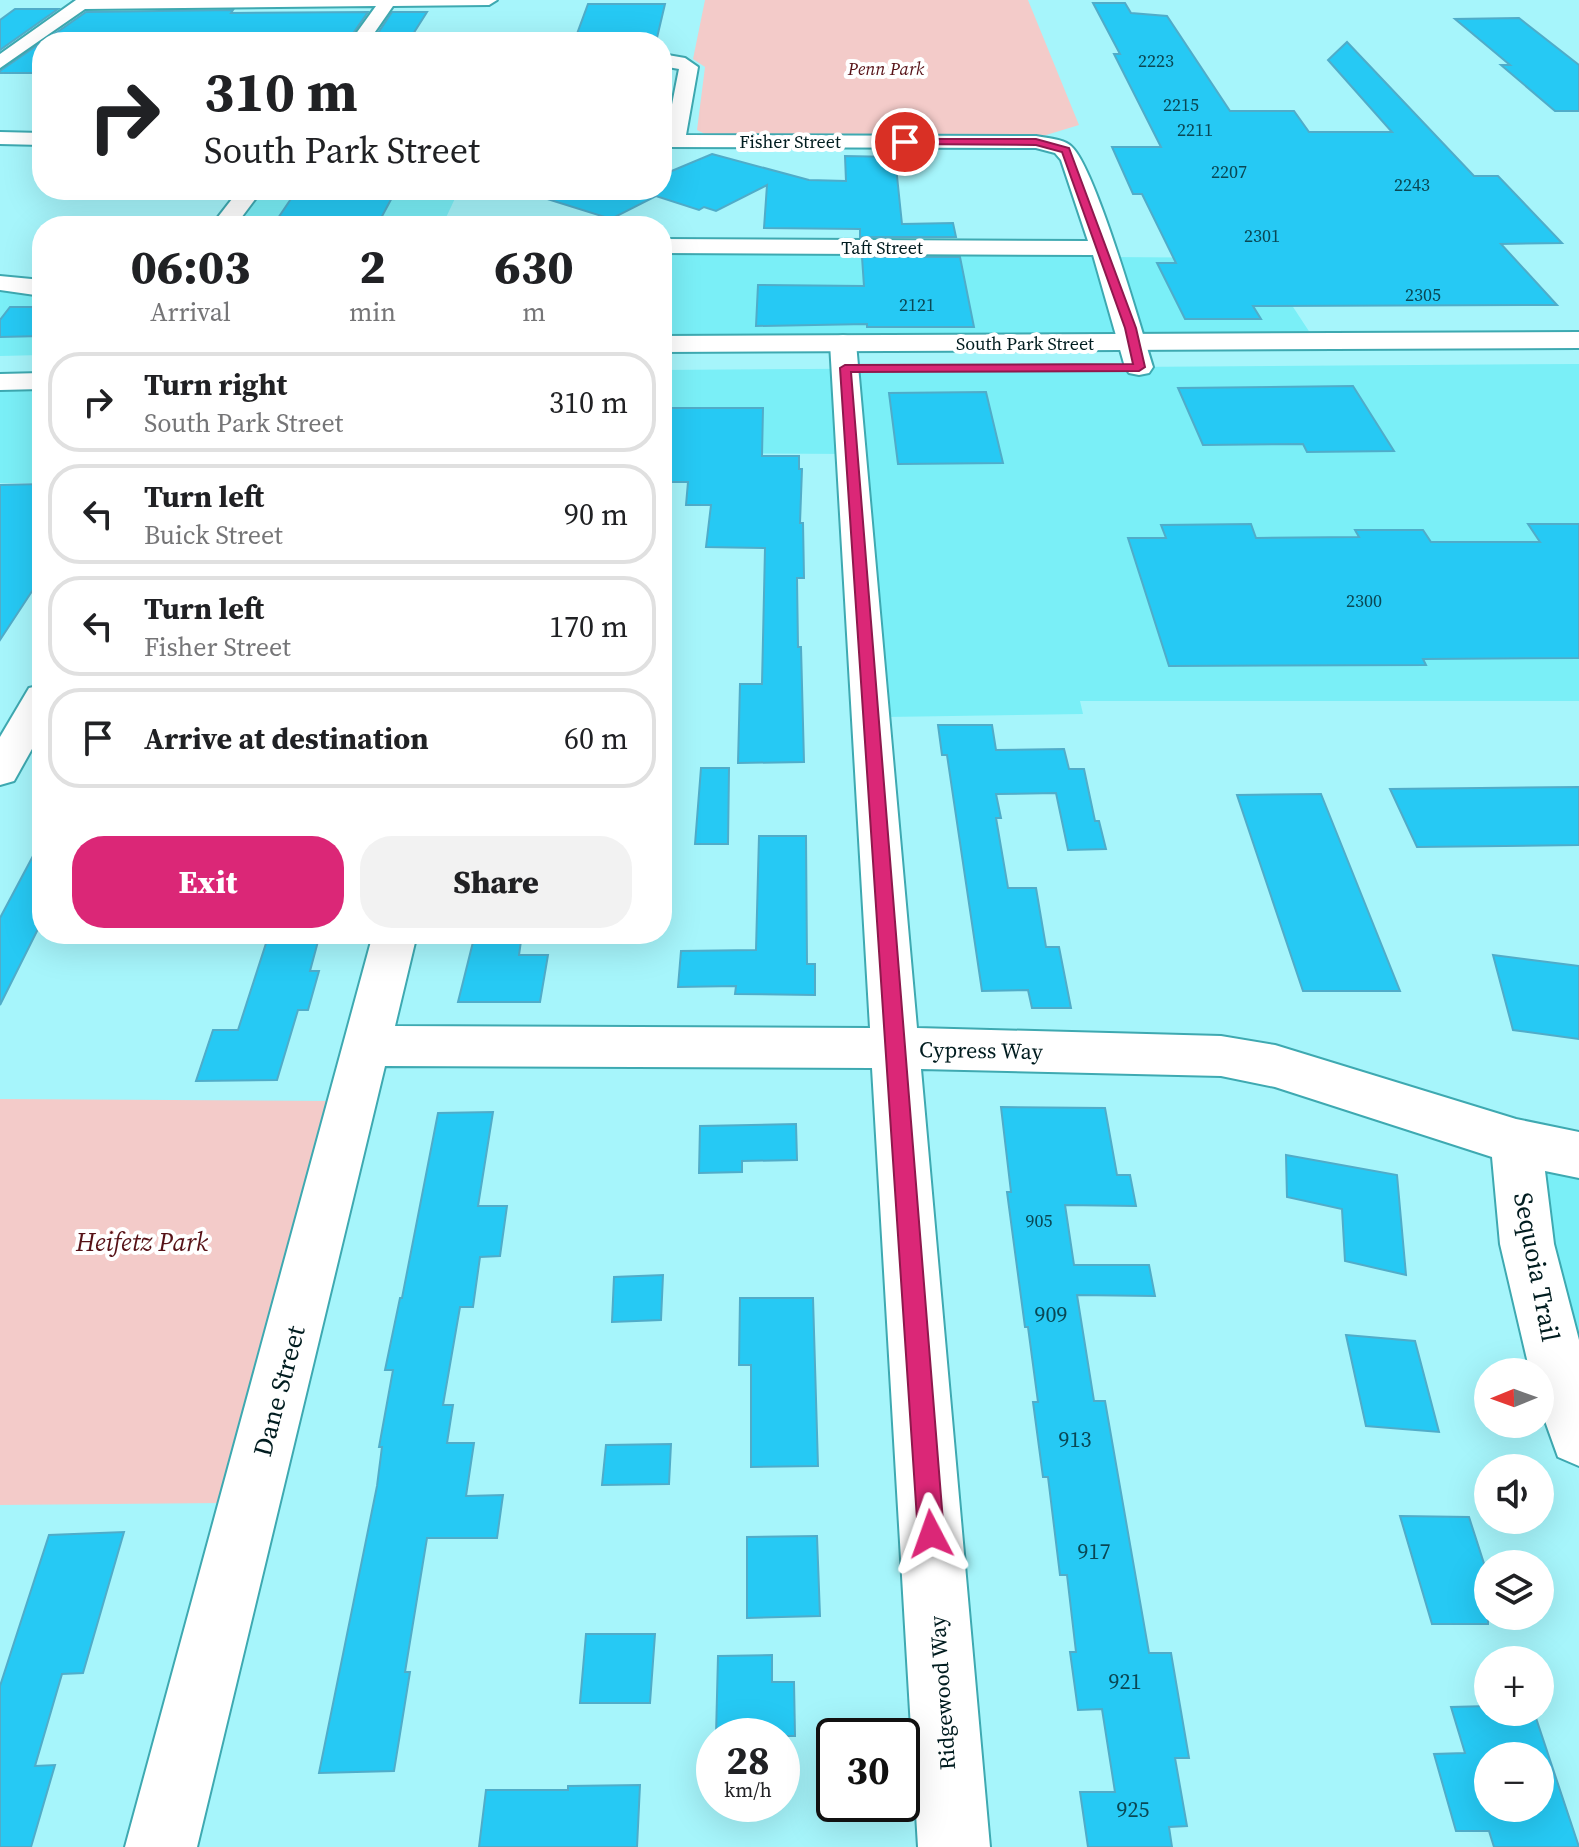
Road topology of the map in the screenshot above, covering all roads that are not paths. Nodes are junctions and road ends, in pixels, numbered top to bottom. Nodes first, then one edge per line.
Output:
1 (489, 0) edge
2 (84, 1) edge
3 (387, 2) junction
4 (38, 32) edge
5 (366, 32) edge
6 (32, 36) edge
7 (2, 58) edge
8 (32, 59) edge
9 (672, 61) edge
10 (672, 127) edge
11 (0, 138) edge
12 (32, 139) edge
13 (672, 141) edge
14 (243, 200) edge
15 (231, 216) edge
16 (672, 246) edge
17 (1103, 248) junction
18 (0, 283) edge
19 (32, 287) edge
20 (1579, 340) edge
21 (672, 345) edge
22 (32, 355) edge
23 (1136, 355) junction
24 (14, 356) dead end
25 (844, 356) junction
26 (1579, 364) edge
27 (672, 369) edge
28 (32, 381) edge
29 (0, 382) edge
30 (32, 716) edge
31 (15, 749) edge
32 (393, 944) edge
33 (368, 1046) junction
34 (895, 1048) junction
35 (1516, 1142) junction
36 (1579, 1155) edge
37 (1579, 1436) edge
38 (161, 1847) edge
39 (954, 1847) edge

1 - 3 street
2 - 3 street
2 - 4 street
3 - 5 street
6 - 7 street
7 - 8 street
9 - 10 street
11 - 12 street
13 - 17 street, Fisher Street
14 - 15 street
16 - 17 street, Taft Street
17 - 23 street
18 - 19 street
20 - 23 street, South Park Street
21 - 25 street, South Park Street
22 - 24 street
23 - 25 street, South Park Street
23 - 26 street, South Park Street
25 - 27 street, South Park Street
25 - 34 street, Ridgewood Way
28 - 29 street
30 - 31 street
32 - 33 street, Dane Street
33 - 34 street, Cypress Way
33 - 38 street, Dane Street
34 - 35 street, Cypress Way
34 - 39 street, Ridgewood Way
35 - 36 street, Cypress Way
35 - 37 street, Sequoia Trail

